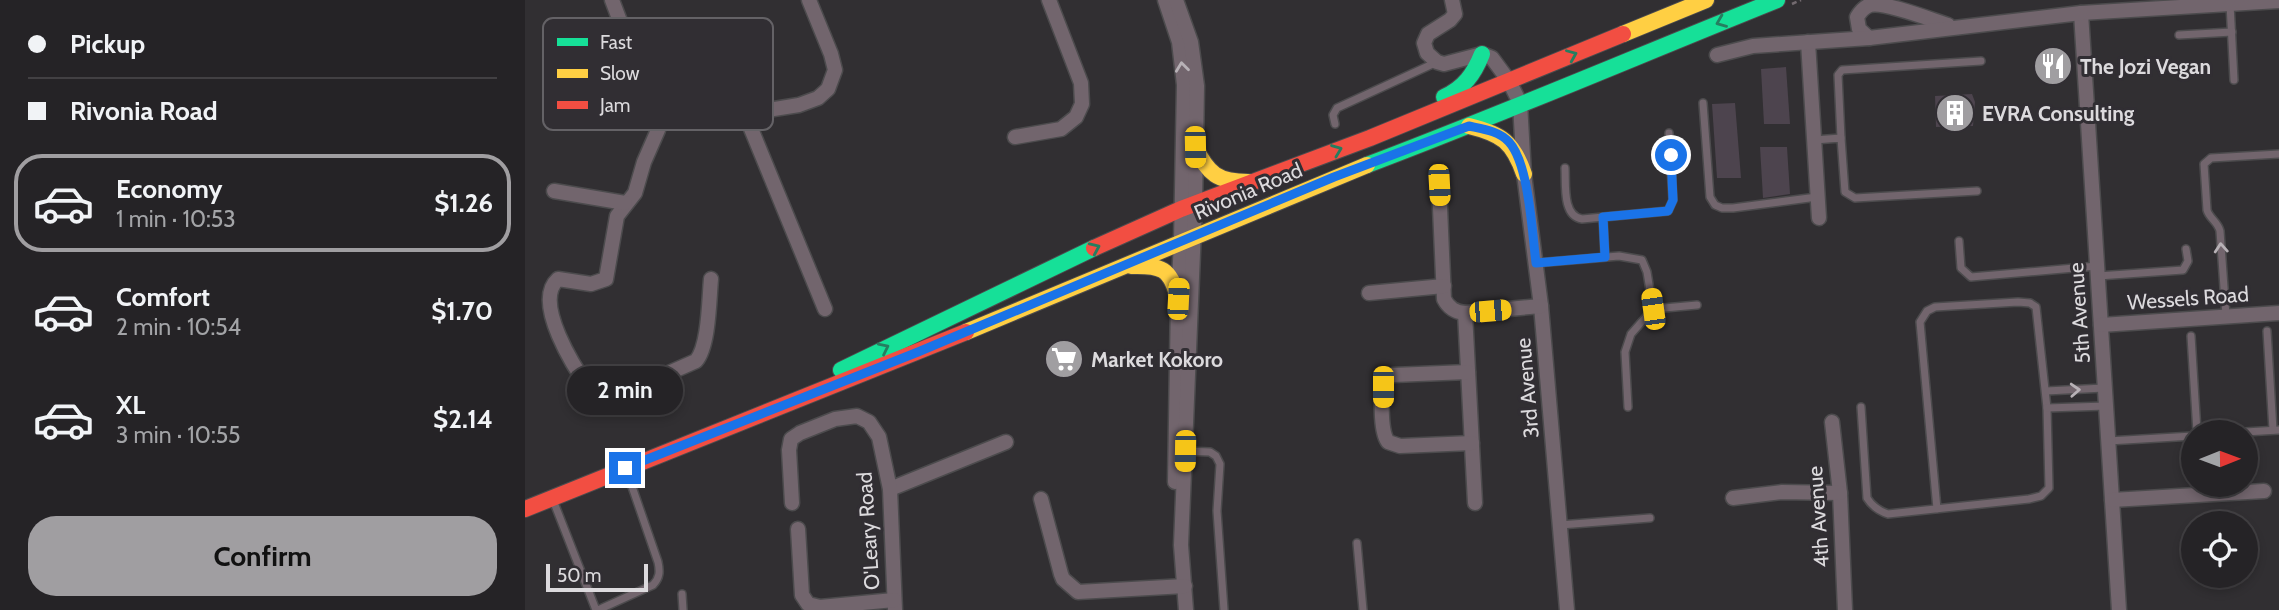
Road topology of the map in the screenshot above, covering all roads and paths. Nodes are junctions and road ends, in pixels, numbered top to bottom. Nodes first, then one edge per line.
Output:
1 (612, 0) edge
2 (809, 0) edge
3 (1049, 0) edge
4 (1165, 0) edge
5 (1176, 0) edge
6 (1452, 0) edge
7 (1706, 0) edge
8 (1777, 0) edge
9 (2279, 1) edge
10 (2230, 4) junction
11 (2088, 9) edge
12 (619, 18) edge
13 (1954, 27) junction
14 (2232, 32) junction
15 (2179, 35) dead end
16 (1869, 38) junction
17 (1808, 42) junction
18 (1482, 54) junction
19 (1717, 55) dead end
20 (1981, 61) dead end
21 (1437, 62) junction
22 (2234, 80) dead end
23 (1509, 81) junction
24 (1520, 103) junction
25 (1703, 103) dead end
26 (773, 109) edge
27 (1335, 124) dead end
28 (1469, 126) junction
29 (657, 130) edge
30 (751, 130) edge
31 (1669, 133) dead end
32 (1015, 137) dead end
33 (1370, 138) junction
34 (1841, 138) junction
35 (1814, 140) junction
36 (1195, 147) junction
37 (2279, 154) edge
38 (1565, 168) dead end
39 (1524, 174) junction
40 (1251, 182) junction
41 (1439, 185) dead end
42 (554, 191) dead end
43 (1977, 191) dead end
44 (1817, 197) junction
45 (625, 203) junction
46 (1188, 206) junction
47 (1603, 217) junction
48 (1819, 218) dead end
49 (1188, 240) junction
50 (1959, 241) dead end
51 (2186, 249) dead end
52 (1605, 257) junction
53 (1536, 263) junction
54 (1122, 266) junction
55 (2097, 271) junction
56 (712, 279) dead end
57 (1444, 286) junction
58 (1369, 293) dead end
59 (1178, 299) junction
60 (1697, 305) dead end
61 (1541, 306) junction
62 (824, 309) dead end
63 (1653, 309) junction
64 (1465, 313) junction
65 (2279, 313) edge
66 (2226, 316) junction
67 (2101, 325) junction
68 (2267, 331) dead end
69 (2191, 336) dead end
70 (1468, 372) junction
71 (2104, 388) junction
72 (2046, 391) junction
73 (2106, 406) junction
74 (1628, 407) dead end
75 (1861, 407) dead end
76 (2047, 408) junction
77 (2196, 420) edge
78 (1832, 422) dead end
79 (737, 424) junction
80 (2276, 430) edge
81 (2258, 431) edge
82 (2181, 437) edge
83 (2108, 441) junction
84 (1006, 442) dead end
85 (1472, 443) junction
86 (1185, 451) junction
87 (625, 468) junction
88 (890, 489) junction
89 (2264, 491) dead end
90 (1840, 492) junction
91 (552, 498) junction
92 (1733, 498) dead end
93 (1041, 499) dead end
94 (2112, 500) junction
95 (792, 503) dead end
96 (1475, 503) dead end
97 (525, 509) edge
98 (1937, 509) junction
99 (1650, 518) dead end
100 (1560, 526) junction
101 (798, 529) dead end
102 (1357, 543) dead end
103 (1181, 545) junction
104 (1185, 586) junction
105 (682, 594) dead end
106 (894, 605) edge
107 (597, 610) edge
108 (683, 610) edge
109 (1187, 610) edge
110 (1224, 610) edge
111 (1363, 610) edge
112 (1567, 610) edge
113 (1845, 610) edge
114 (2119, 610) edge

1 - 12 street
2 - 26 street
3 - 32 street
46 -> 4 street
5 - 36 street
6 - 21 street
23 -> 7 main road, Rivonia Road
8 -> 24 main road, Rivonia Road
9 - 10 street
10 - 11 street
10 - 14 lane
11 - 13 street
11 - 55 street, 5th Avenue
13 - 16 street
13 - 16 street
14 - 15 lane
14 - 22 lane
16 - 17 street
17 - 19 street
17 - 35 street
18 - 21 street
18 - 23 street, 3rd Avenue
18 - 33 main road
20 - 34 lane
21 - 27 lane
23 - 24 street, 3rd Avenue
23 - 33 main road, Rivonia Road
24 - 28 main road, Rivonia Road
24 - 39 street, 3rd Avenue
25 - 44 lane
28 - 39 main road
28 - 49 main road, Rivonia Road
29 - 45 street
30 - 62 street
31 - 47 lane
40 -> 33 main road, Rivonia Road
34 - 35 lane
34 - 43 lane
35 - 44 street
36 - 40 main road
36 - 46 street
66 -> 37 lane
38 - 47 lane
39 - 53 street, 3rd Avenue
40 - 46 main road, Rivonia Road
41 - 57 street
42 - 45 street
44 - 48 street
45 - 56 street
46 - 49 street
79 -> 46 main road, Rivonia Road
47 - 52 lane
49 - 54 main road, Rivonia Road
49 - 59 street
49 - 86 street
50 - 55 lane
51 - 55 lane
52 - 53 lane
52 - 63 lane
53 - 61 street, 3rd Avenue
54 - 59 main road
54 - 79 main road, Rivonia Road
55 - 67 street, 5th Avenue
57 - 58 street
57 - 64 street
59 - 103 street
60 - 63 lane
61 - 64 street
61 - 100 street, 3rd Avenue
63 - 74 lane
64 - 70 street
65 - 66 street, Wessels Road
66 - 67 street, Wessels Road
67 - 71 street, 5th Avenue
68 - 80 lane
69 - 77 lane
70 - 85 street
70 - 85 street
72 -> 71 lane
71 - 73 street, 5th Avenue
72 - 76 lane
72 - 98 lane
73 - 76 lane
73 - 83 street, 5th Avenue
75 - 98 lane
76 - 98 lane
78 - 90 street, 4th Avenue
79 - 87 main road, Rivonia Road
80 - 81 lane
82 - 83 lane
83 - 94 street, 5th Avenue
84 - 88 street
85 - 96 street
86 - 103 street
86 - 110 lane
87 - 91 main road, Rivonia Road
87 - 107 lane
88 - 95 street, O'Leary Road
88 - 106 street, O'Leary Road
89 - 94 street
90 - 92 street
90 - 113 street, 4th Avenue
91 - 97 main road, Rivonia Road
91 - 107 lane
93 - 104 street
94 - 114 street, 5th Avenue
99 - 100 lane
100 - 112 street, 3rd Avenue
101 - 106 street
102 - 111 lane
103 - 104 street
104 - 109 street
105 - 108 lane

